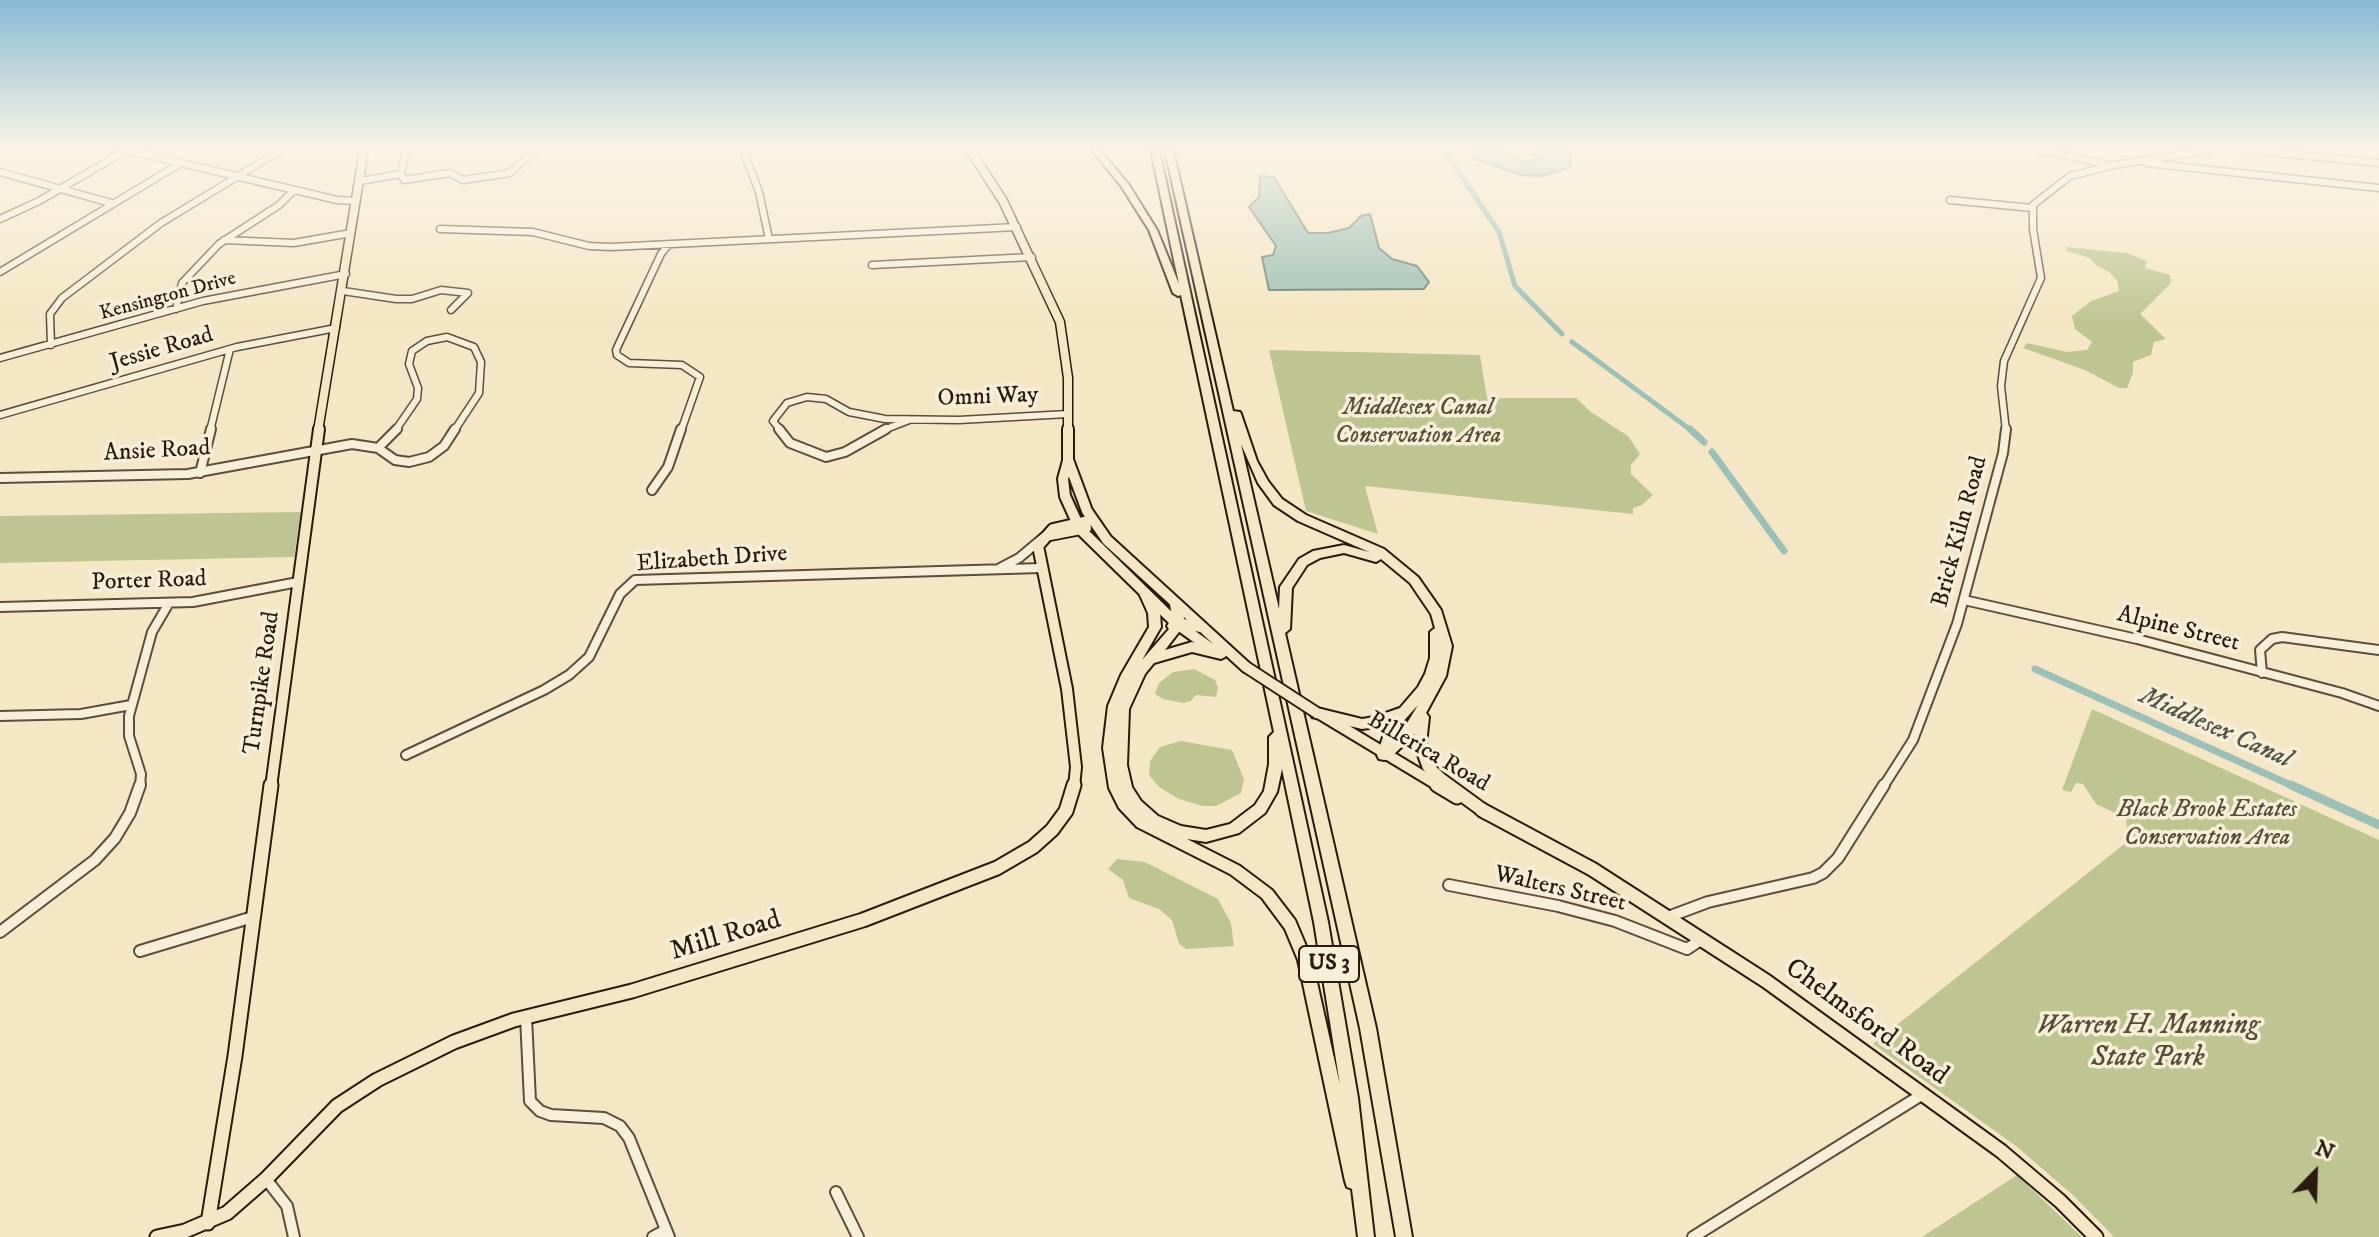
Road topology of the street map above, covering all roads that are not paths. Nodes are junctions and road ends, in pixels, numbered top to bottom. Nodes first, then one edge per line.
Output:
1 (22, 208) edge
2 (105, 208) edge
3 (185, 208) edge
4 (275, 208) edge
5 (355, 208) edge
6 (762, 208) edge
7 (1005, 208) edge
8 (1139, 208) edge
9 (1167, 208) edge
10 (1182, 208) edge
11 (2032, 208) edge
12 (0, 219) edge
13 (1017, 227) junction
14 (440, 229) dead end
15 (351, 233) junction
16 (769, 239) junction
17 (223, 240) junction
18 (669, 244) junction
19 (1032, 257) junction
20 (872, 265) dead end
21 (0, 272) edge
22 (346, 274) junction
23 (477, 284) dead end
24 (343, 291) junction
25 (468, 293) junction
26 (176, 309) junction
27 (451, 310) dead end
28 (336, 328) junction
29 (51, 345) junction
30 (230, 349) junction
31 (1215, 355) junction
32 (0, 358) edge
33 (1200, 361) junction
34 (1068, 414) junction
35 (0, 415) edge
36 (909, 420) junction
37 (378, 448) junction
38 (315, 451) junction
39 (1068, 460) junction
40 (200, 473) junction
41 (0, 478) edge
42 (652, 490) dead end
43 (1094, 523) junction
44 (1078, 526) junction
45 (1044, 537) junction
46 (1041, 568) junction
47 (993, 570) junction
48 (298, 582) junction
49 (1145, 593) junction
50 (1964, 600) junction
51 (169, 603) junction
52 (1176, 604) junction
53 (0, 607) edge
54 (1177, 624) junction
55 (1200, 627) junction
56 (2379, 650) edge
57 (1221, 654) junction
58 (1144, 657) junction
59 (1285, 660) junction
60 (1246, 667) junction
61 (2262, 673) junction
62 (1272, 698) junction
63 (131, 705) junction
64 (1425, 706) junction
65 (2379, 706) edge
66 (1405, 709) junction
67 (1317, 713) junction
68 (0, 716) edge
69 (406, 755) dead end
70 (1384, 755) junction
71 (1488, 814) junction
72 (1592, 869) joint
73 (1449, 885) dead end
74 (253, 917) junction
75 (1668, 917) junction
76 (0, 932) edge
77 (1702, 939) junction
78 (140, 951) dead end
79 (526, 1017) junction
80 (1923, 1094) junction
81 (266, 1179) junction
82 (836, 1192) dead end
83 (208, 1223) junction
84 (667, 1233) edge
85 (1366, 1235) edge
86 (157, 1237) edge
87 (294, 1237) edge
88 (653, 1237) edge
89 (858, 1237) edge
90 (1404, 1237) edge
91 (1693, 1237) edge
92 (2096, 1237) edge

1 - 12 street
2 - 21 street
3 - 29 street
4 - 17 street
5 - 15 main road, Turnpike Road
6 - 16 street
7 - 13 main road, Billerica Road
8 - 33 highway
9 - 33 highway, US 3
10 - 31 highway, US 3
11 - 50 street, Brick Kiln Road
13 - 16 street
13 - 19 main road, Billerica Road
14 - 18 street
15 - 17 street
15 - 22 main road, Turnpike Road
16 - 18 street
17 - 26 street
18 - 42 street
19 - 20 street
19 - 34 main road, Billerica Road
22 - 24 main road, Turnpike Road
22 - 26 street, Kensington Drive
23 - 25 street
24 - 25 street
24 - 28 main road, Turnpike Road
25 - 27 street
26 - 29 street, Kensington Drive
28 - 30 street, Jessie Road
28 - 38 main road, Turnpike Road
29 - 32 street, Kensington Drive
30 - 35 street, Jessie Road
30 - 40 street
31 - 59 highway, US 3
31 - 64 highway
33 - 62 highway, US 3
34 - 36 street, Omni Way
34 - 39 main road, Billerica Road
36 - 36 street, Omni Way
37 - 37 street, Ansie Road
37 - 38 street, Ansie Road
38 - 40 street, Ansie Road
38 - 48 main road, Turnpike Road
39 - 43 main road, Billerica Road
39 - 44 main road, Billerica Road
40 - 41 street, Ansie Road
43 - 44 main road
43 - 52 main road, Billerica Road
44 - 45 main road
44 - 49 main road, Billerica Road
45 - 46 main road, Mill Road
45 - 47 street, Elizabeth Drive
46 - 47 street, Elizabeth Drive
46 - 79 main road, Mill Road
47 - 69 street, Elizabeth Drive
48 - 51 street, Porter Road
48 - 74 main road, Turnpike Road
49 - 54 main road, Billerica Road
49 - 58 highway
50 - 61 street, Alpine Street
50 - 75 street, Brick Kiln Road
51 - 53 street, Porter Road
51 - 63 street
52 - 54 highway
52 - 55 main road, Billerica Road
54 - 55 highway
54 - 57 main road, Billerica Road
54 - 58 highway
55 - 60 main road, Billerica Road
56 - 61 street
57 - 58 highway
57 - 60 main road, Billerica Road
58 - 62 highway
58 - 85 highway
59 - 66 highway
59 - 90 highway, US 3
60 - 67 main road, Billerica Road, bridge
61 - 65 street, Alpine Street
62 - 85 highway, US 3
63 - 68 street
63 - 76 street
64 - 70 highway
64 - 71 highway
66 - 67 highway
66 - 70 highway
67 - 70 main road, Billerica Road
70 - 71 main road, Billerica Road
71 - 72 main road, Billerica Road
72 - 75 main road, Chelmsford Road
73 - 77 street, Walters Street
74 - 78 street
74 - 83 main road, Turnpike Road
75 - 77 main road, Chelmsford Road
77 - 80 main road, Chelmsford Road
79 - 81 main road, Mill Road
79 - 84 street
80 - 91 street
80 - 92 main road, Chelmsford Road
81 - 83 main road, Mill Road
81 - 87 street
82 - 89 street
83 - 86 main road, Mill Road
84 - 88 street

